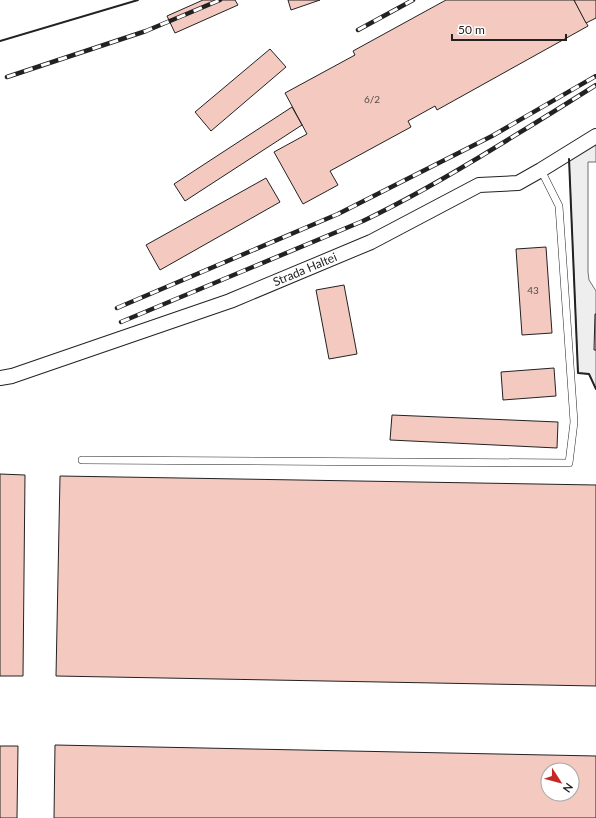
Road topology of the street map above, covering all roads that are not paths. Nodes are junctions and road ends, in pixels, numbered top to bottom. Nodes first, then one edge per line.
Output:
1 (596, 136) edge
2 (541, 170) junction
3 (0, 378) edge
4 (82, 460) dead end

1 - 2 street, Strada Haltei
2 - 3 street, Strada Haltei
2 - 4 lane

